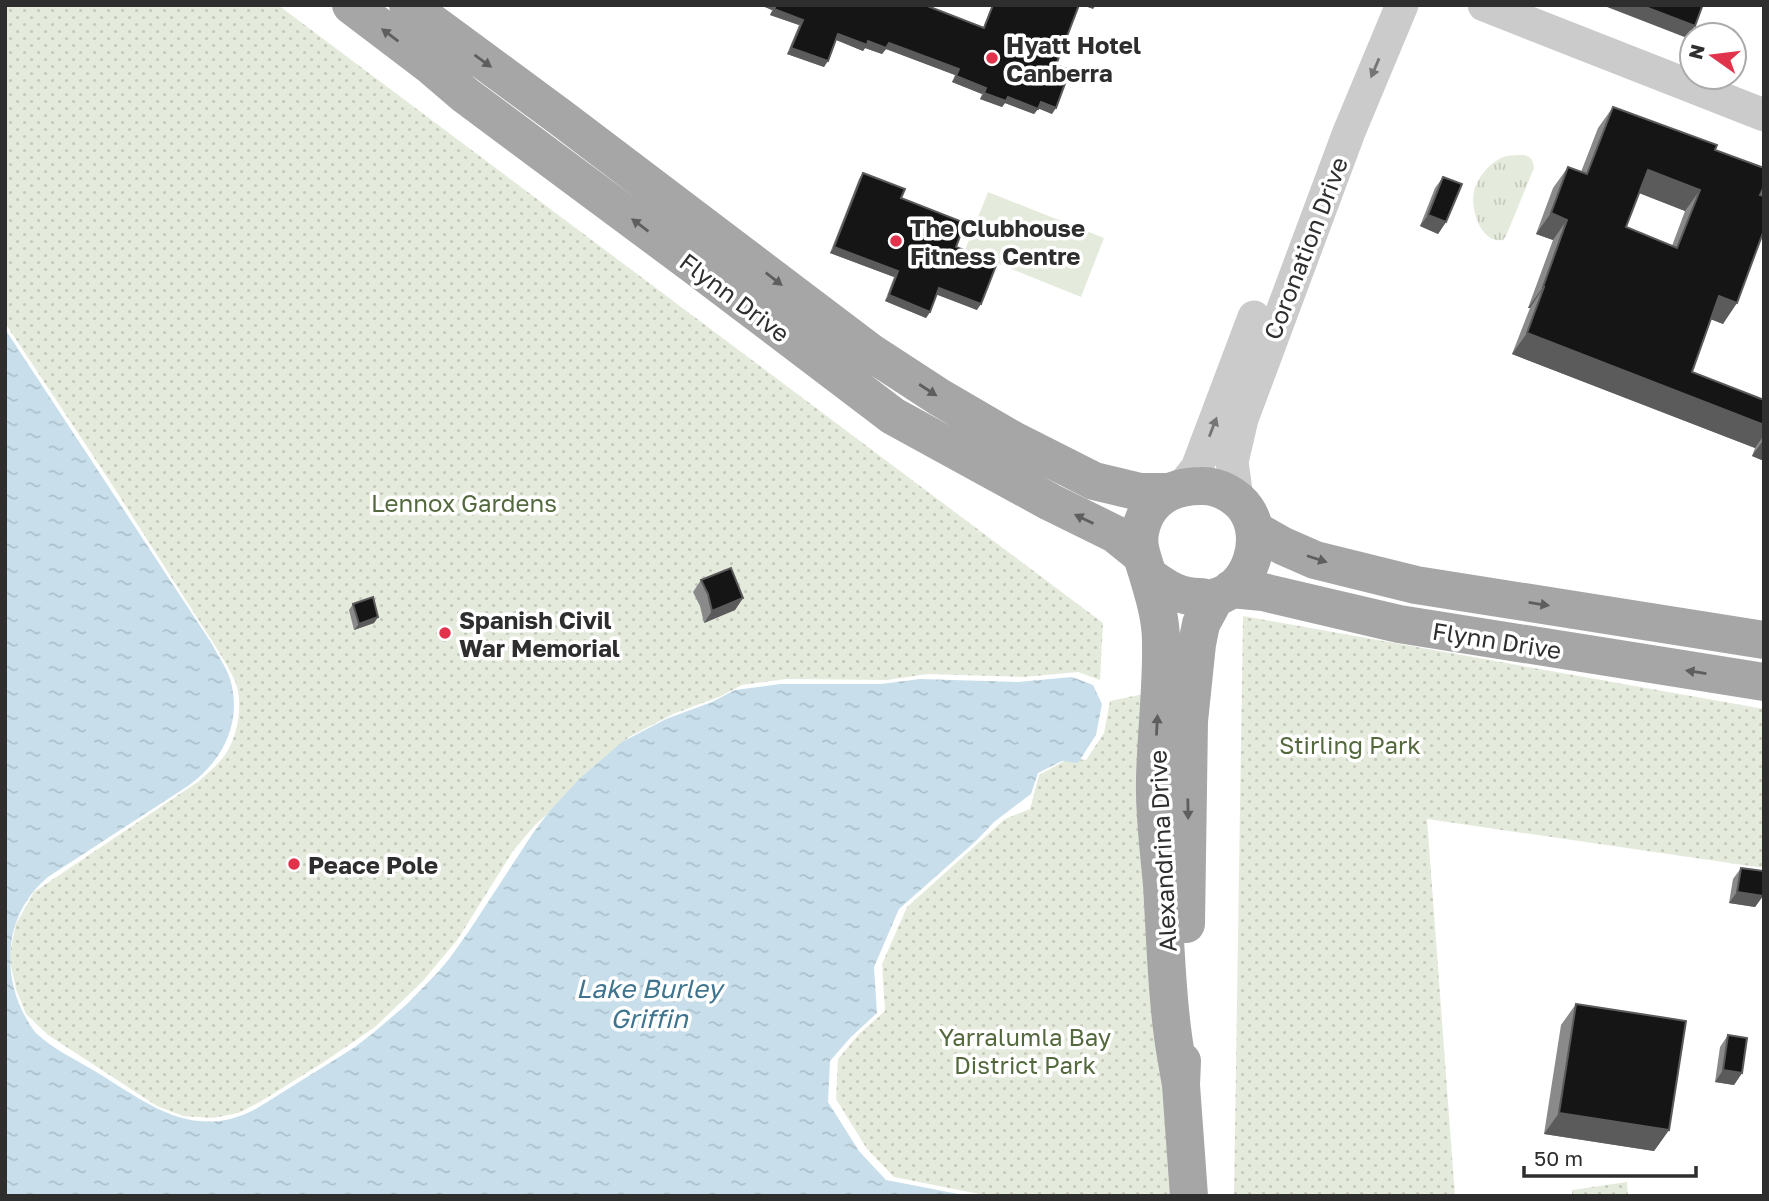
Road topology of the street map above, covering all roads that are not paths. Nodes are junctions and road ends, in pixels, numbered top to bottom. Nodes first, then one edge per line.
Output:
1 (351, 5) edge
2 (408, 5) edge
3 (1377, 5) edge
4 (1402, 5) edge
5 (1483, 5) edge
6 (440, 51) junction
7 (1764, 115) edge
8 (1175, 489) junction
9 (1246, 514) junction
10 (1145, 565) junction
11 (1223, 593) junction
12 (1764, 640) edge
13 (1764, 682) edge
14 (1181, 1086) junction
15 (1189, 1196) edge

6 -> 1 main road, Flynn Drive
2 - 6 main road, Flynn Drive
8 -> 3 street, Coronation Drive
4 -> 9 street, Coronation Drive
5 - 7 street
6 -> 8 main road, Flynn Drive
10 -> 6 main road, Flynn Drive
8 - 9 main road
8 - 10 main road
9 - 11 main road
9 -> 12 main road, Flynn Drive
10 - 11 main road
14 -> 10 main road, Alexandrina Drive
13 -> 11 main road, Flynn Drive
11 -> 14 main road, Alexandrina Drive
14 - 15 main road, Alexandrina Drive

